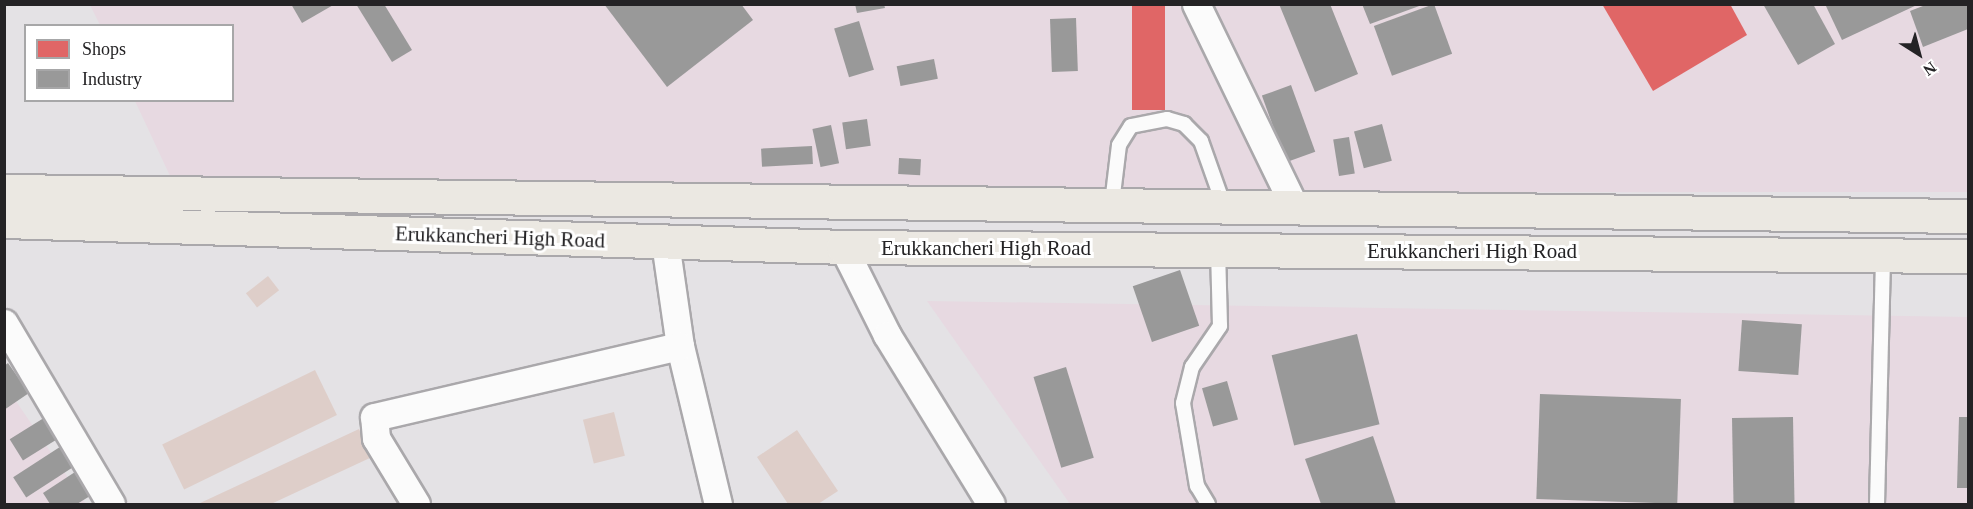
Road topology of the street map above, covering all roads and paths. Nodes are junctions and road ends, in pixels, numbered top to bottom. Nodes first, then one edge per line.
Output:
1 (1196, 4) edge
2 (4, 191) edge
3 (548, 200) junction
4 (1112, 203) junction
5 (1223, 204) junction
6 (1293, 204) junction
7 (1968, 216) edge
8 (4, 221) edge
9 (544, 238) junction
10 (664, 242) junction
11 (843, 247) junction
12 (1218, 249) junction
13 (1884, 254) junction
14 (1968, 256) edge
15 (4, 323) edge
16 (680, 346) junction
17 (111, 504) edge
18 (416, 504) edge
19 (718, 504) edge
20 (992, 504) edge
21 (1208, 504) edge
22 (1877, 504) edge

1 - 6 street
2 - 3 main road
3 - 4 main road
3 - 9 main road
4 - 5 main road
4 - 5 lane
5 - 6 main road
6 - 7 main road
8 - 9 main road, Erukkancheri High Road
9 - 10 main road, Erukkancheri High Road
10 - 11 main road, Erukkancheri High Road
10 - 16 street
11 - 12 main road, Erukkancheri High Road
11 - 20 street
12 - 13 main road, Erukkancheri High Road
12 - 21 lane
13 - 14 main road, Erukkancheri High Road
13 - 22 lane
15 - 17 street
16 - 18 street
16 - 19 street

